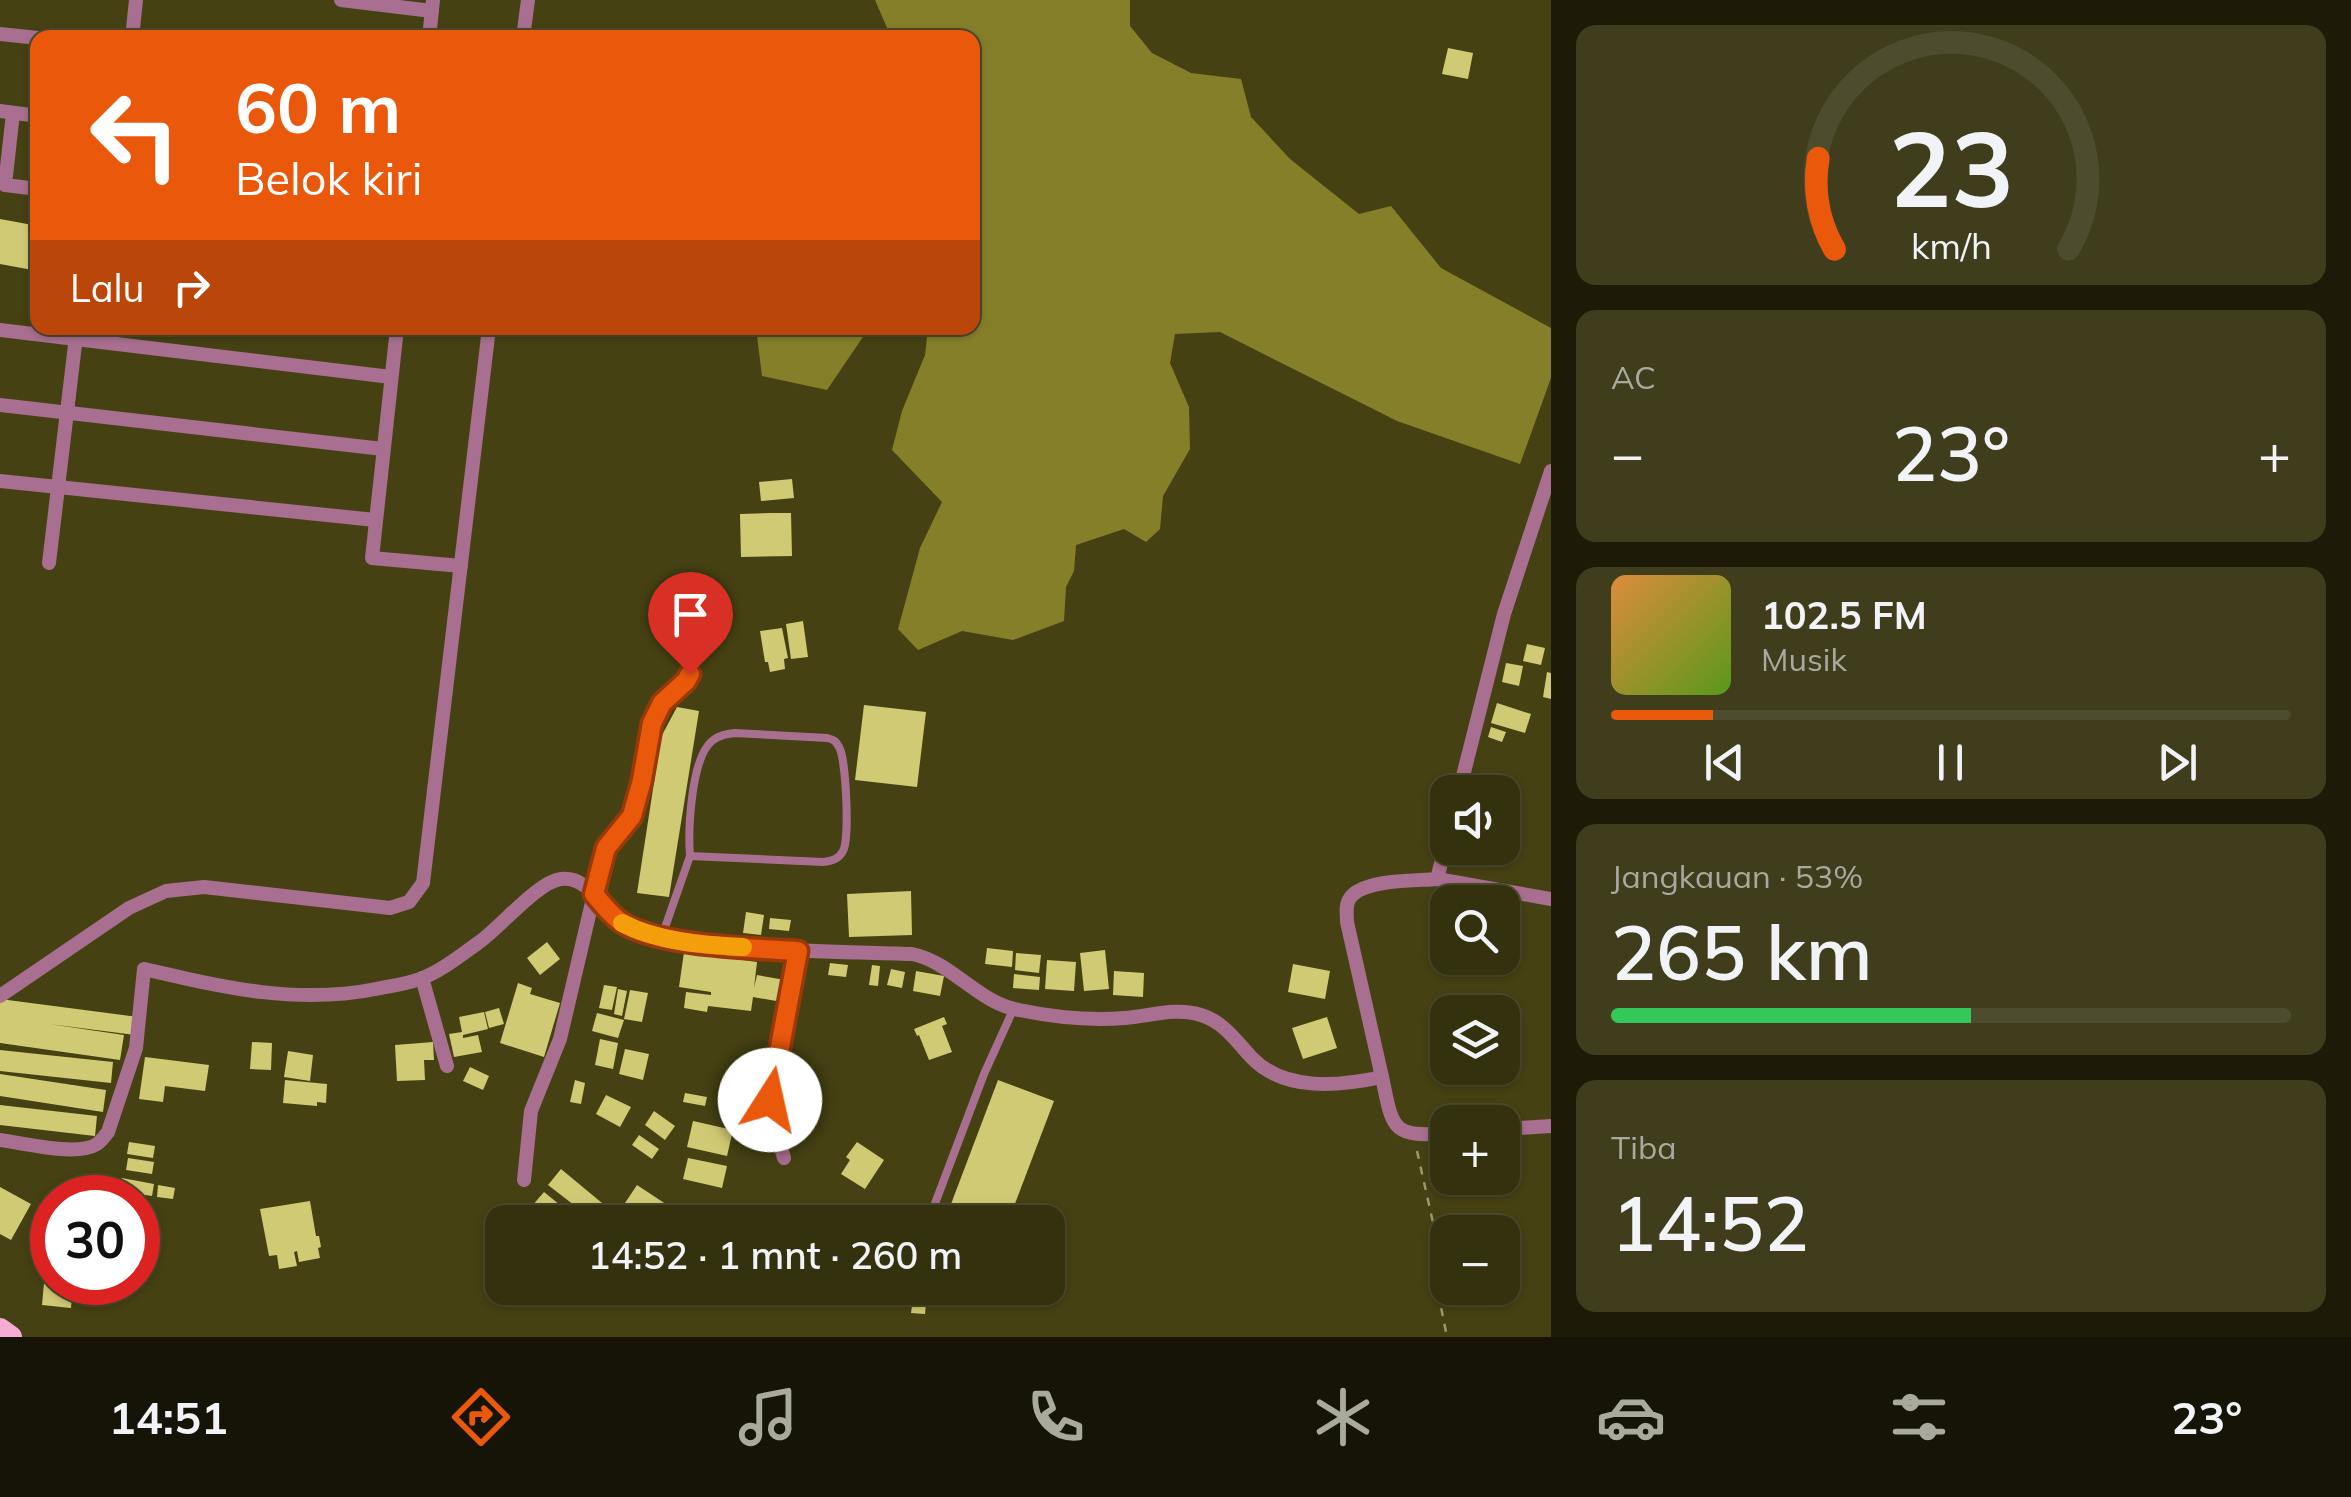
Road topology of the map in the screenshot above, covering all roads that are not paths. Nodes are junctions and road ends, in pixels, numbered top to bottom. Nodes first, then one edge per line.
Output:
1 (136, 0) edge
2 (341, 0) edge
3 (528, 0) edge
4 (433, 5) edge
5 (133, 30) edge
6 (430, 30) edge
7 (524, 30) edge
8 (0, 34) edge
9 (30, 37) edge
10 (7, 112) edge
11 (30, 187) edge
12 (0, 330) edge
13 (30, 332) edge
14 (76, 335) edge
15 (83, 335) edge
16 (396, 335) edge
17 (488, 335) edge
18 (391, 378) junction
19 (0, 405) edge
20 (67, 412) junction
21 (383, 448) junction
22 (1551, 471) edge
23 (0, 480) edge
24 (58, 488) junction
25 (375, 520) junction
26 (50, 563) dead end
27 (460, 566) junction
28 (696, 590) dead end
29 (1463, 775) edge
30 (690, 856) junction
31 (1441, 865) edge
32 (1437, 879) junction
33 (594, 894) junction
34 (1551, 900) edge
35 (662, 936) junction
36 (798, 951) junction
37 (422, 978) junction
38 (0, 996) edge
39 (1013, 1010) junction
40 (447, 1066) dead end
41 (1382, 1077) junction
42 (1551, 1126) edge
43 (1520, 1128) edge
44 (1430, 1134) edge
45 (0, 1140) edge
46 (784, 1158) dead end
47 (524, 1180) dead end
48 (934, 1205) edge
49 (0, 1329) edge
50 (11, 1337) edge

1 - 5 street
2 - 4 street
3 - 7 street
4 - 6 street
8 - 9 street
10 - 11 street
12 - 13 street
14 - 20 street
15 - 18 street
16 - 18 street
17 - 27 street
18 - 21 street
19 - 20 street
20 - 21 street
20 - 24 street
21 - 25 street
22 - 29 street
23 - 24 street
24 - 25 street
24 - 26 street
25 - 27 street
27 - 38 street
28 - 33 lane
30 - 30 lane
30 - 35 lane
31 - 32 street
32 - 34 street
32 - 41 street
33 - 35 street
33 - 37 street
33 - 47 street
35 - 36 street
36 - 39 street
36 - 46 street
37 - 40 street
37 - 45 street
39 - 41 street
39 - 48 lane
41 - 44 street
42 - 43 street
49 - 50 main road

